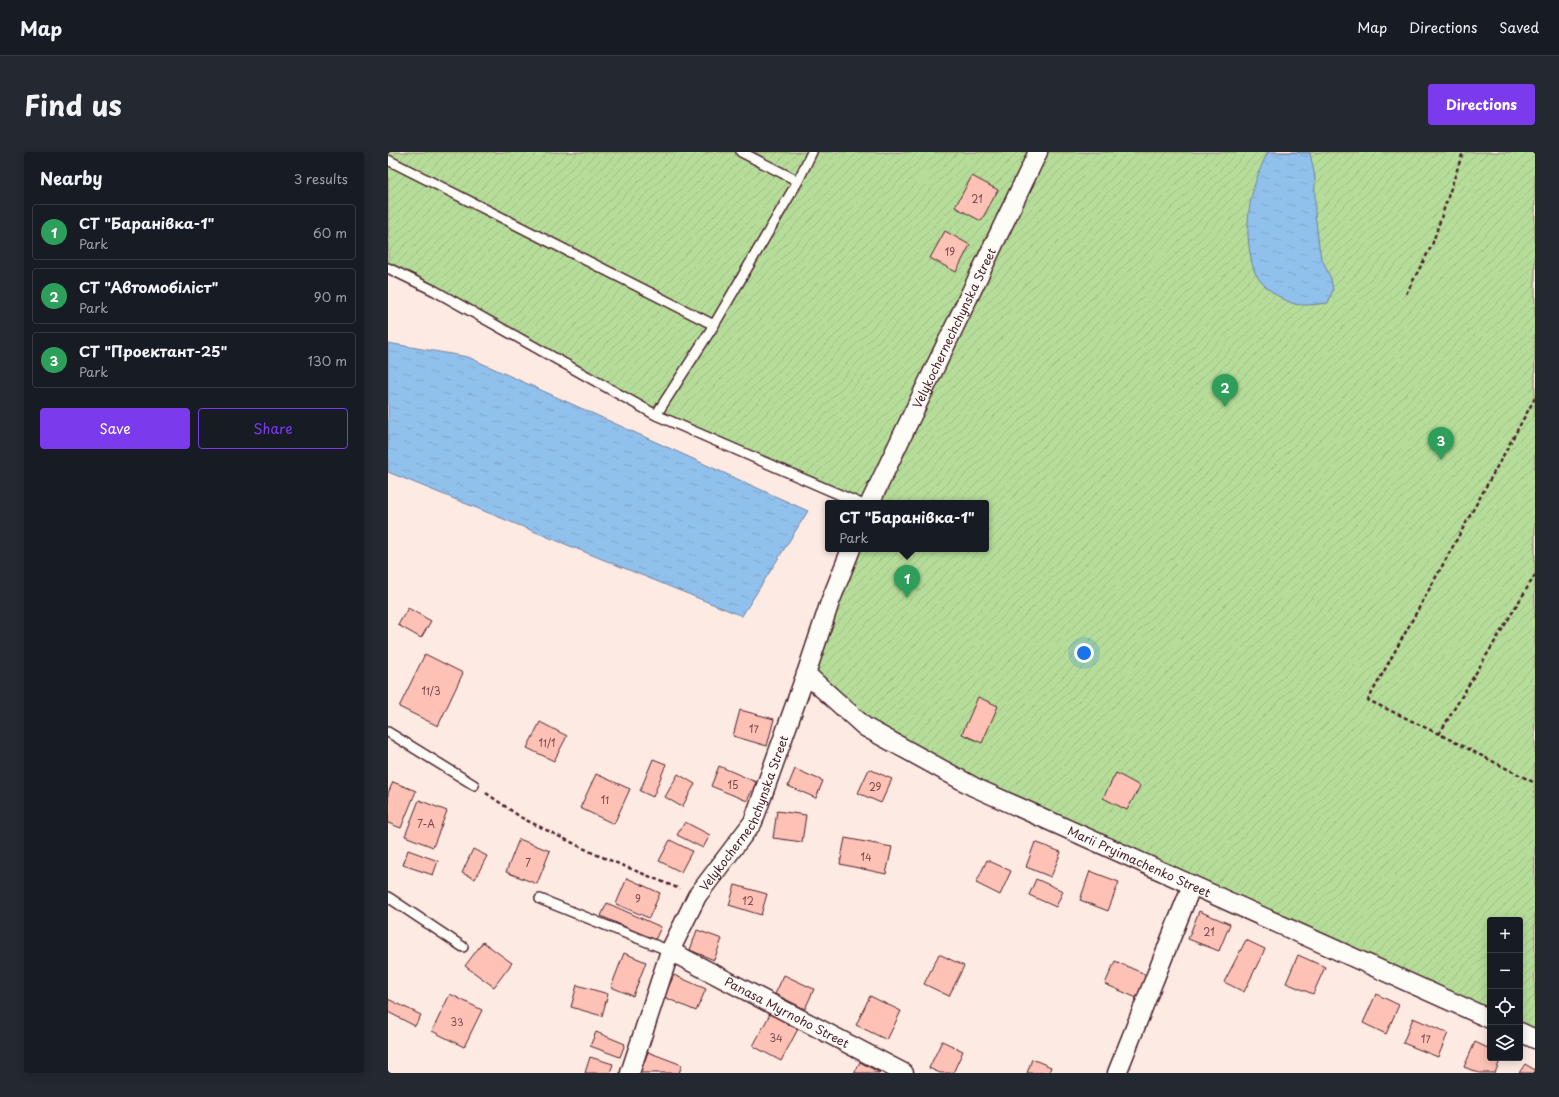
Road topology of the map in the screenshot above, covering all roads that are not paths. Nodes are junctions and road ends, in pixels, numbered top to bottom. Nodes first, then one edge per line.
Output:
1 (741, 152) edge
2 (812, 152) edge
3 (1038, 152) edge
4 (388, 160) edge
5 (798, 181) junction
6 (388, 268) edge
7 (714, 325) junction
8 (656, 414) junction
9 (852, 500) edge
10 (871, 500) edge
11 (850, 552) edge
12 (806, 674) junction
13 (388, 732) edge
14 (474, 785) road end
15 (1192, 885) junction
16 (388, 897) edge
17 (540, 899) dead end
18 (463, 947) dead end
19 (670, 951) junction
20 (1487, 1018) edge
21 (1523, 1033) edge
22 (1535, 1039) edge
23 (630, 1073) edge
24 (904, 1073) edge
25 (1117, 1073) edge

1 - 5 lane
2 - 5 lane
3 - 10 street, Velykochernechchynska Street
4 - 7 lane
5 - 7 lane
6 - 8 lane
7 - 8 lane
8 - 9 lane
11 - 12 street, Velykochernechchynska Street
12 - 15 street, Marii Pryimachenko Street
12 - 19 street, Velykochernechchynska Street
13 - 14 lane
15 - 20 street, Marii Pryimachenko Street
15 - 25 street
16 - 18 lane
17 - 19 lane
19 - 23 street, Velykochernechchynska Street
19 - 24 street, Panasa Myrnoho Street
21 - 22 street

